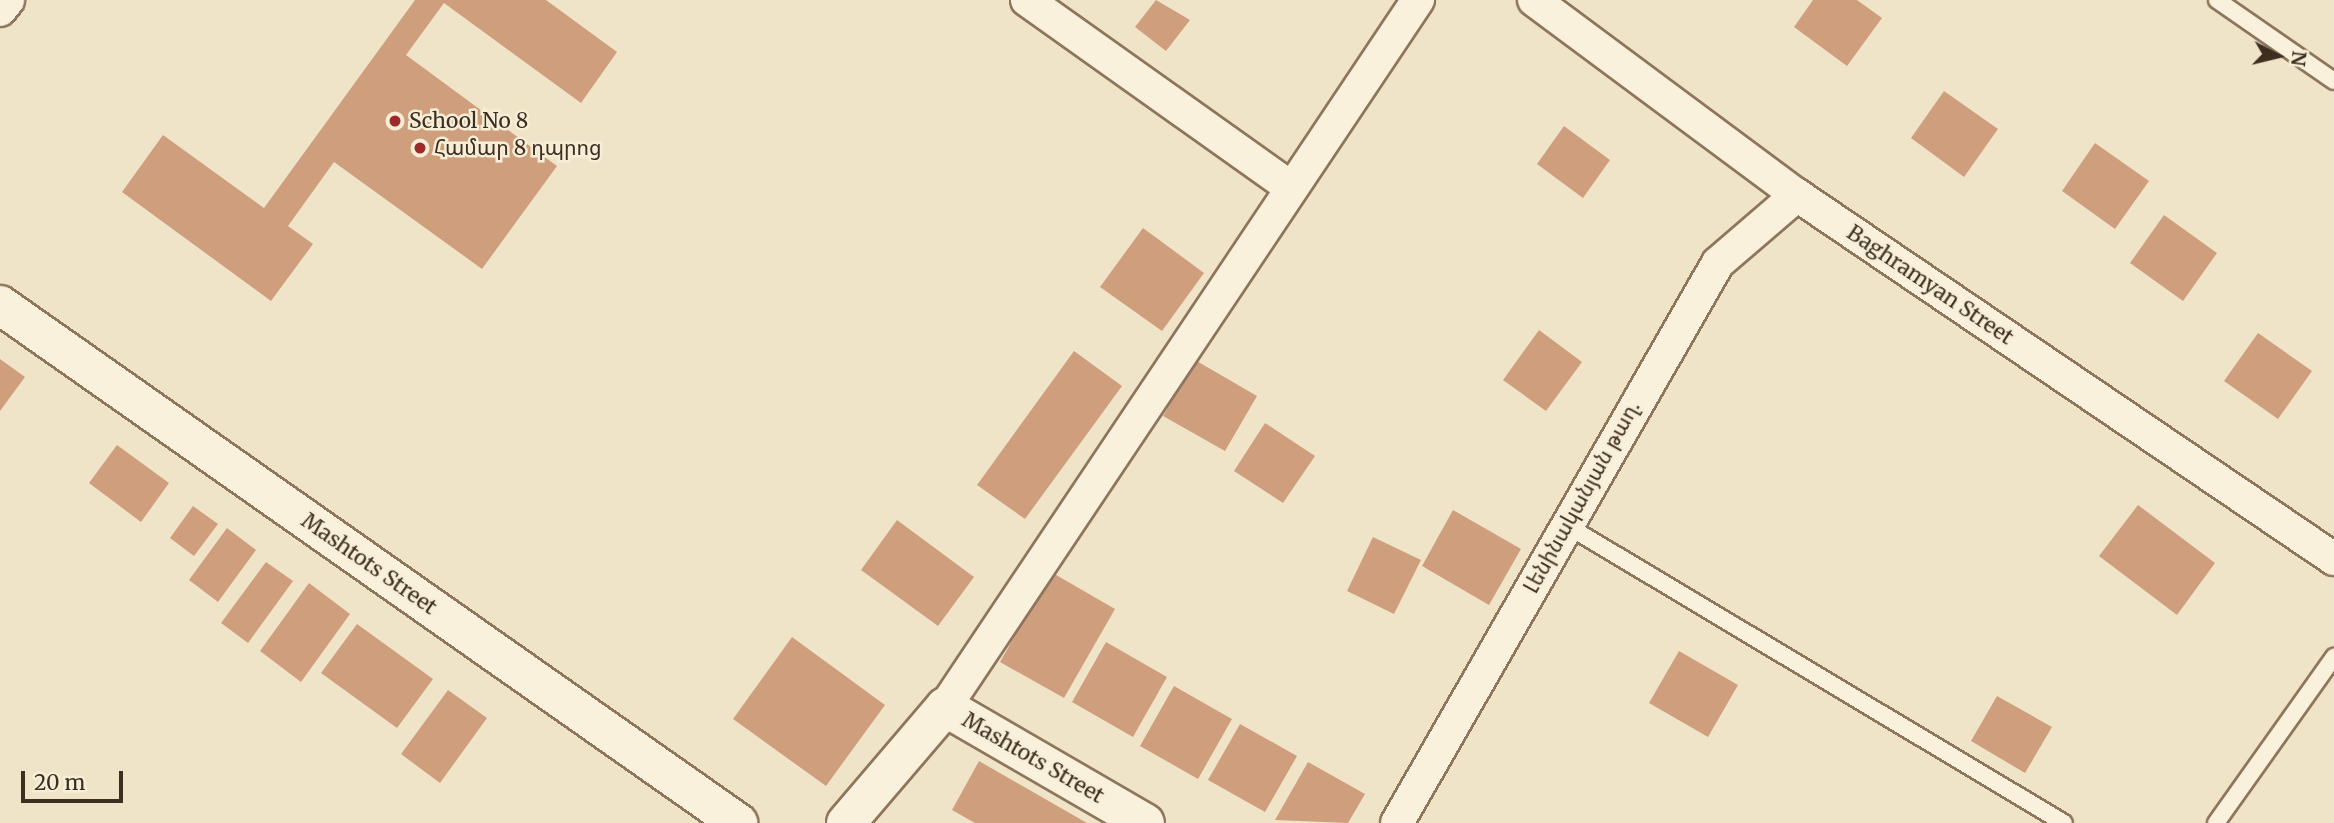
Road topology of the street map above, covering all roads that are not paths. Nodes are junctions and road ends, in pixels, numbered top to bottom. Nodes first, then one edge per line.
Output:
1 (8, 0) edge
2 (1027, 0) edge
3 (1418, 0) edge
4 (1534, 0) edge
5 (2217, 0) edge
6 (0, 10) edge
7 (2334, 81) edge
8 (1289, 186) junction
9 (1797, 195) junction
10 (0, 305) edge
11 (1566, 525) junction
12 (2334, 559) edge
13 (2334, 657) edge
14 (946, 707) junction
15 (738, 823) edge
16 (846, 823) edge
17 (1144, 823) edge
18 (1397, 823) edge
19 (2064, 823) edge
20 (2216, 823) edge

1 - 6 street
2 - 8 street
3 - 8 street
4 - 9 street, Baghramyan Street
5 - 7 lane
8 - 14 street
9 - 11 street, Լենինականյան թաղ.
9 - 12 street, Baghramyan Street
10 - 15 main road, Mashtots Street
11 - 18 street, Լենինականյան թաղ.
11 - 19 lane
13 - 20 lane
14 - 16 main road, Mashtots Street
14 - 17 main road, Mashtots Street

